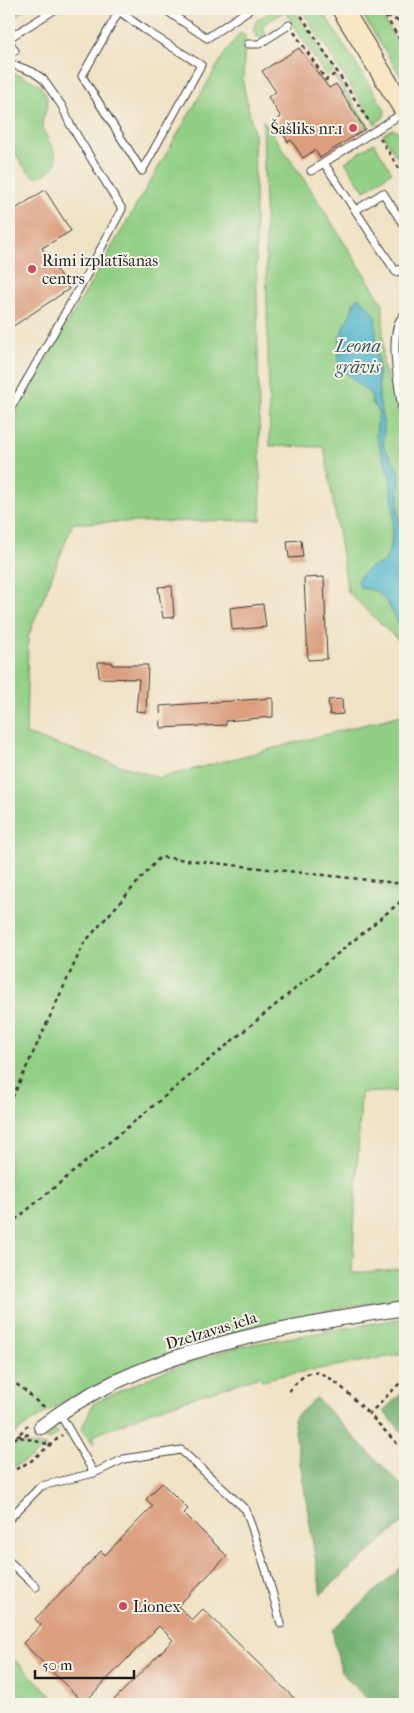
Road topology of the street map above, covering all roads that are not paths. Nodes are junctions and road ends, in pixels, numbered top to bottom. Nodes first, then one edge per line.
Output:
1 (56, 9) edge
2 (164, 9) edge
3 (250, 9) edge
4 (342, 9) edge
5 (118, 10) edge
6 (289, 25) road end
7 (9, 40) edge
8 (248, 44) dead end
9 (15, 50) dead end
10 (9, 63) edge
11 (405, 111) edge
12 (324, 163) junction
13 (310, 172) dead end
14 (356, 210) junction
15 (405, 227) edge
16 (405, 266) edge
17 (405, 314) edge
18 (9, 411) edge
19 (405, 426) edge
20 (405, 1308) edge
21 (60, 1414) junction
22 (41, 1427) dead end
23 (94, 1473) junction
24 (9, 1519) edge
25 (9, 1561) edge
26 (36, 1587) dead end
27 (281, 1624) dead end

1 - 7 lane
2 - 3 lane
4 - 11 main road
5 - 5 lane
6 - 8 lane
7 - 9 lane
10 - 18 lane
11 - 12 lane
12 - 13 lane
12 - 14 lane
14 - 15 lane
14 - 16 lane
17 - 19 lane
20 - 21 street, Dzelzavas iela
21 - 22 street, Dzelzavas iela
21 - 23 lane
23 - 24 lane
23 - 27 lane
25 - 26 lane

